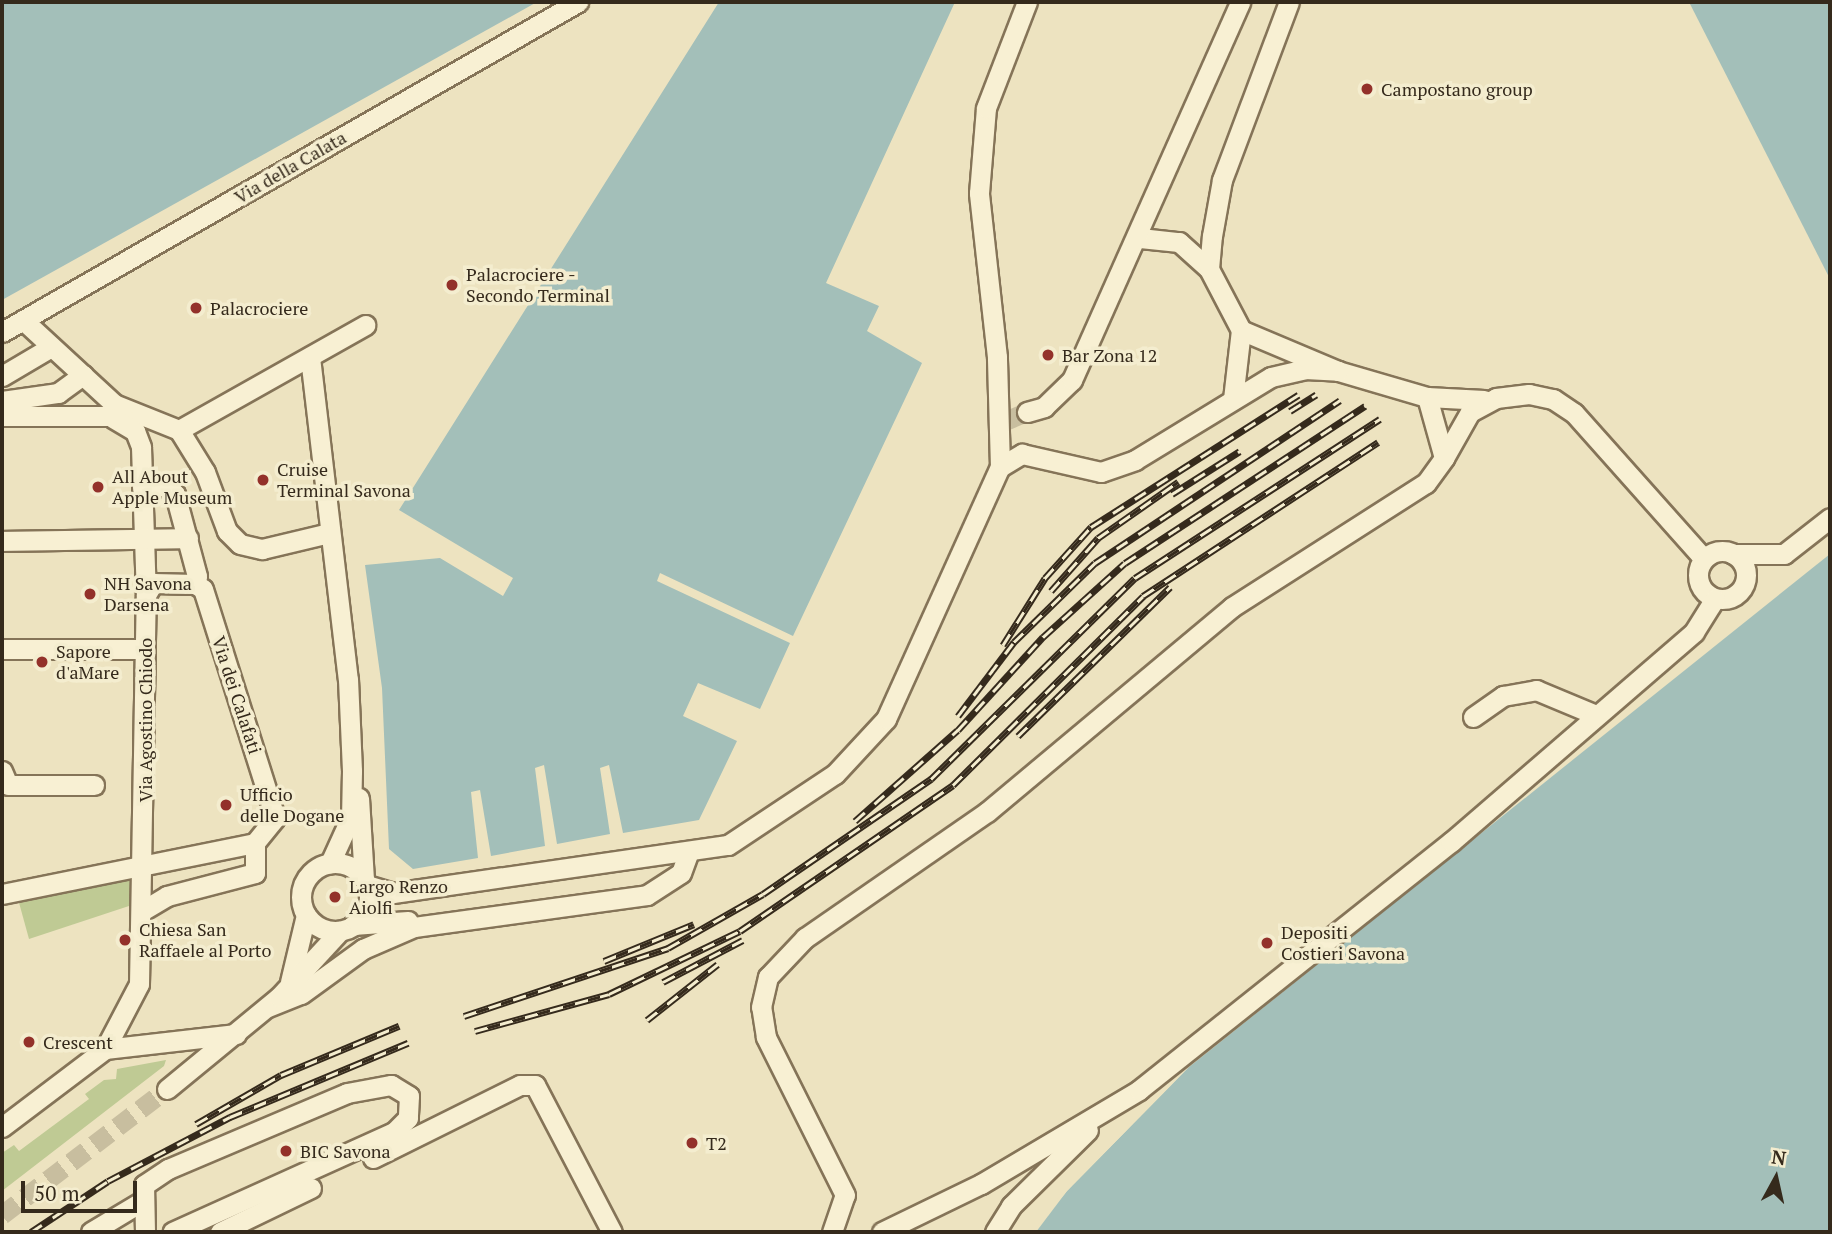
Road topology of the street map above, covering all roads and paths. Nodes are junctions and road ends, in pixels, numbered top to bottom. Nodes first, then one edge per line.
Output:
1 (578, 2) edge
2 (1027, 2) edge
3 (1240, 2) edge
4 (1289, 2) edge
5 (1140, 237) junction
6 (1209, 269) junction
7 (23, 320) junction
8 (365, 325) dead end
9 (1241, 330) junction
10 (2, 332) edge
11 (51, 347) junction
12 (310, 357) junction
13 (1338, 371) junction
14 (83, 375) junction
15 (2, 376) edge
16 (1427, 397) junction
17 (1496, 398) junction
18 (1233, 400) junction
19 (2, 401) edge
20 (1027, 412) tunnel mouth
21 (142, 413) junction
22 (2, 416) edge
23 (113, 418) junction
24 (180, 430) junction
25 (1444, 458) junction
26 (1000, 467) junction
27 (142, 487) junction
28 (1830, 517) edge
29 (330, 533) junction
30 (188, 538) junction
31 (143, 539) junction
32 (2, 541) edge
33 (1733, 554) junction
34 (1704, 559) junction
35 (195, 584) junction
36 (146, 596) junction
37 (1715, 599) junction
38 (2, 649) edge
39 (145, 649) junction
40 (1596, 715) junction
41 (1473, 717) dead end
42 (2, 771) edge
43 (352, 771) junction
44 (94, 785) dead end
45 (255, 843) junction
46 (690, 851) junction
47 (144, 861) junction
48 (330, 863) junction
49 (366, 882) junction
50 (4, 893) edge
51 (145, 909) junction
52 (306, 915) junction
53 (443, 919) junction
54 (347, 928) junction
55 (288, 986) junction
56 (268, 1007) junction
57 (236, 1034) junction
58 (105, 1049) junction
59 (167, 1089) tunnel mouth
60 (1112, 1106) junction
61 (2, 1127) edge
62 (141, 1202) junction
63 (90, 1232) edge
64 (145, 1232) edge
65 (173, 1232) edge
66 (220, 1232) edge
67 (612, 1232) edge
68 (831, 1232) edge
69 (882, 1232) edge
70 (995, 1232) edge

1 - 7 street, Via della Calata
2 - 26 street
3 - 5 street
4 - 6 street
5 - 6 street
5 - 20 street
6 - 9 street
7 - 10 street, Via della Calata
7 - 11 street
8 - 12 street
9 - 13 street
9 - 18 street
11 - 14 street
11 - 15 street
12 - 24 street
12 - 29 street
13 - 16 street
13 - 18 street
14 - 19 street
14 - 21 street
16 - 17 street
16 - 25 street
17 - 25 street
17 - 34 street
18 - 26 street
21 - 23 street
21 - 24 street
22 - 23 street
23 - 27 street, Via Agostino Chiodo
24 - 29 street
25 - 68 street
26 - 46 street
27 - 30 street
27 - 31 street, Via Agostino Chiodo
28 - 33 street
29 - 43 street
30 - 31 street
30 - 35 street
31 - 32 street
31 - 36 street, Via Agostino Chiodo
33 - 34 street
33 - 37 street
34 - 37 street
35 - 36 street
35 - 45 street, Via dei Calafati
36 - 39 street, Via Agostino Chiodo
37 - 40 street
38 - 39 street
39 - 47 street, Via Agostino Chiodo
40 - 41 street
40 - 60 street
42 - 44 street
43 - 48 street
43 - 49 street
45 - 47 street
45 - 51 street
46 - 49 street
46 - 53 street
47 - 50 street
47 - 51 street, Via Agostino Chiodo
48 - 49 street
48 - 52 street
49 - 54 street
51 - 58 street, Via Agostino Chiodo
52 - 54 street
52 - 55 street
53 - 54 street
53 - 56 street
54 - 55 street
55 - 56 street
56 - 57 street
57 - 58 street
57 - 59 street
58 - 61 street
60 - 69 street
60 - 70 street
62 - 63 street
62 - 64 street
62 - 65 street
66 - 67 street

